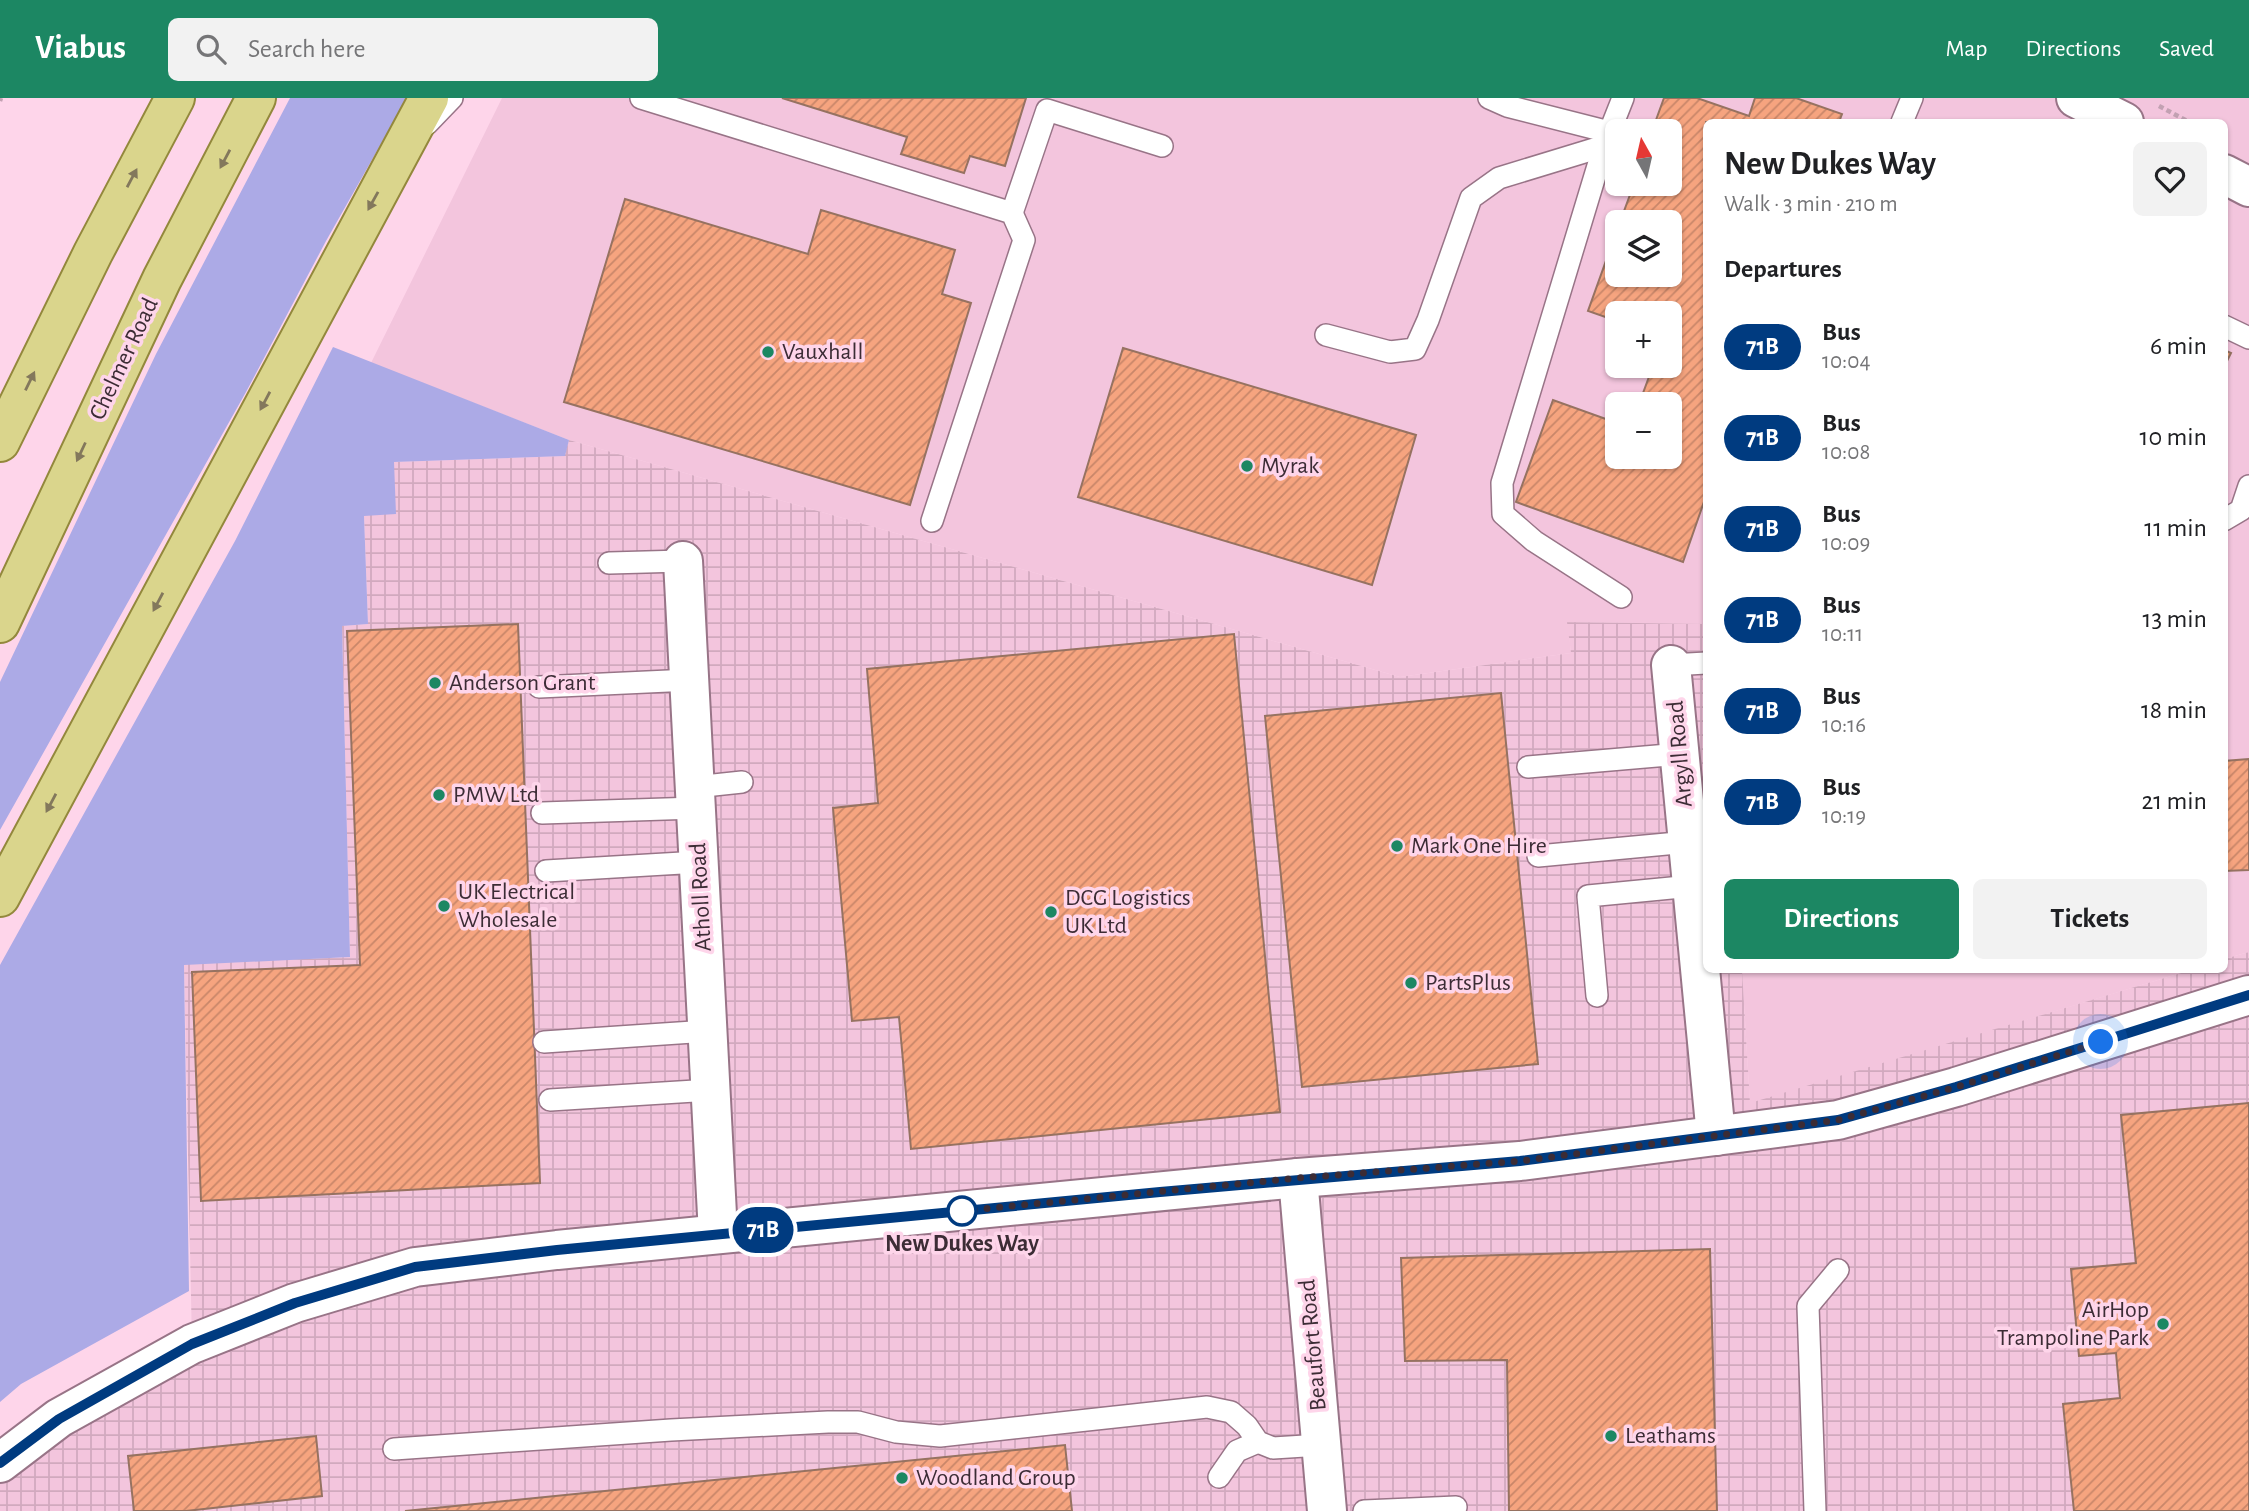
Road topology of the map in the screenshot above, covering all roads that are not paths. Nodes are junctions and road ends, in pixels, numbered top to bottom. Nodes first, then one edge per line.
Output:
1 (175, 98) edge
2 (256, 98) edge
3 (429, 98) edge
4 (452, 98) edge
5 (641, 98) edge
6 (1489, 98) edge
7 (1623, 98) edge
8 (2076, 98) edge
9 (2138, 112) edge
10 (1615, 119) edge
11 (1605, 138) edge
12 (1605, 140) edge
13 (1162, 146) dead end
14 (1605, 146) edge
15 (400, 152) junction
16 (2228, 176) edge
17 (2249, 187) edge
18 (1012, 212) junction
19 (2228, 328) edge
20 (1326, 335) dead end
21 (2249, 338) edge
22 (0, 442) edge
23 (2249, 486) edge
24 (2228, 518) edge
25 (932, 521) dead end
26 (683, 561) joint
27 (609, 563) dead end
28 (1621, 597) dead end
29 (0, 623) edge
30 (1689, 664) edge
31 (690, 680) junction
32 (539, 687) dead end
33 (1680, 754) junction
34 (1528, 767) dead end
35 (742, 782) dead end
36 (695, 797) junction
37 (542, 813) dead end
38 (1688, 842) junction
39 (1538, 856) dead end
40 (699, 862) junction
41 (546, 871) dead end
42 (1692, 886) junction
43 (0, 897) edge
44 (1702, 942) edge
45 (1704, 973) edge
46 (2249, 995) edge
47 (1597, 996) dead end
48 (708, 1031) junction
49 (544, 1042) dead end
50 (710, 1090) junction
51 (550, 1100) dead end
52 (1716, 1136) junction
53 (1298, 1178) junction
54 (718, 1234) junction
55 (1838, 1269) dead end
56 (1258, 1442) junction
57 (1321, 1444) junction
58 (394, 1449) dead end
59 (0, 1463) edge
60 (1219, 1477) dead end
61 (1457, 1507) dead end
62 (1327, 1511) edge
63 (1364, 1511) edge
64 (1815, 1511) edge

22 -> 1 main road
2 -> 29 main road, Chelmer Road
3 - 15 main road
4 - 15 lane
5 - 18 lane
6 - 11 lane
7 - 10 lane
8 - 9 street
12 - 20 lane
13 - 18 lane
14 - 28 lane
15 -> 43 main road
16 - 17 street
18 - 25 lane
19 - 21 lane
23 - 24 lane
26 - 27 lane
26 - 31 street, Atholl Road
30 - 33 street, Argyll Road
31 - 32 lane
31 - 36 street, Atholl Road
33 - 34 lane
33 - 38 street, Argyll Road
35 - 36 lane
36 - 37 lane
36 - 40 street, Atholl Road
38 - 39 lane
38 - 42 street, Argyll Road
40 - 41 lane
40 - 48 street, Atholl Road
42 - 44 street, Argyll Road
42 - 47 lane
45 - 52 street, Argyll Road
46 - 52 street
48 - 49 lane
48 - 50 street, Atholl Road
50 - 51 lane
50 - 54 street, Atholl Road
52 - 53 street
53 - 54 street
53 - 57 street, Beaufort Road
54 - 59 street
55 - 64 lane
56 - 57 lane
56 - 58 lane
56 - 60 lane
57 - 62 street, Beaufort Road
61 - 63 lane

